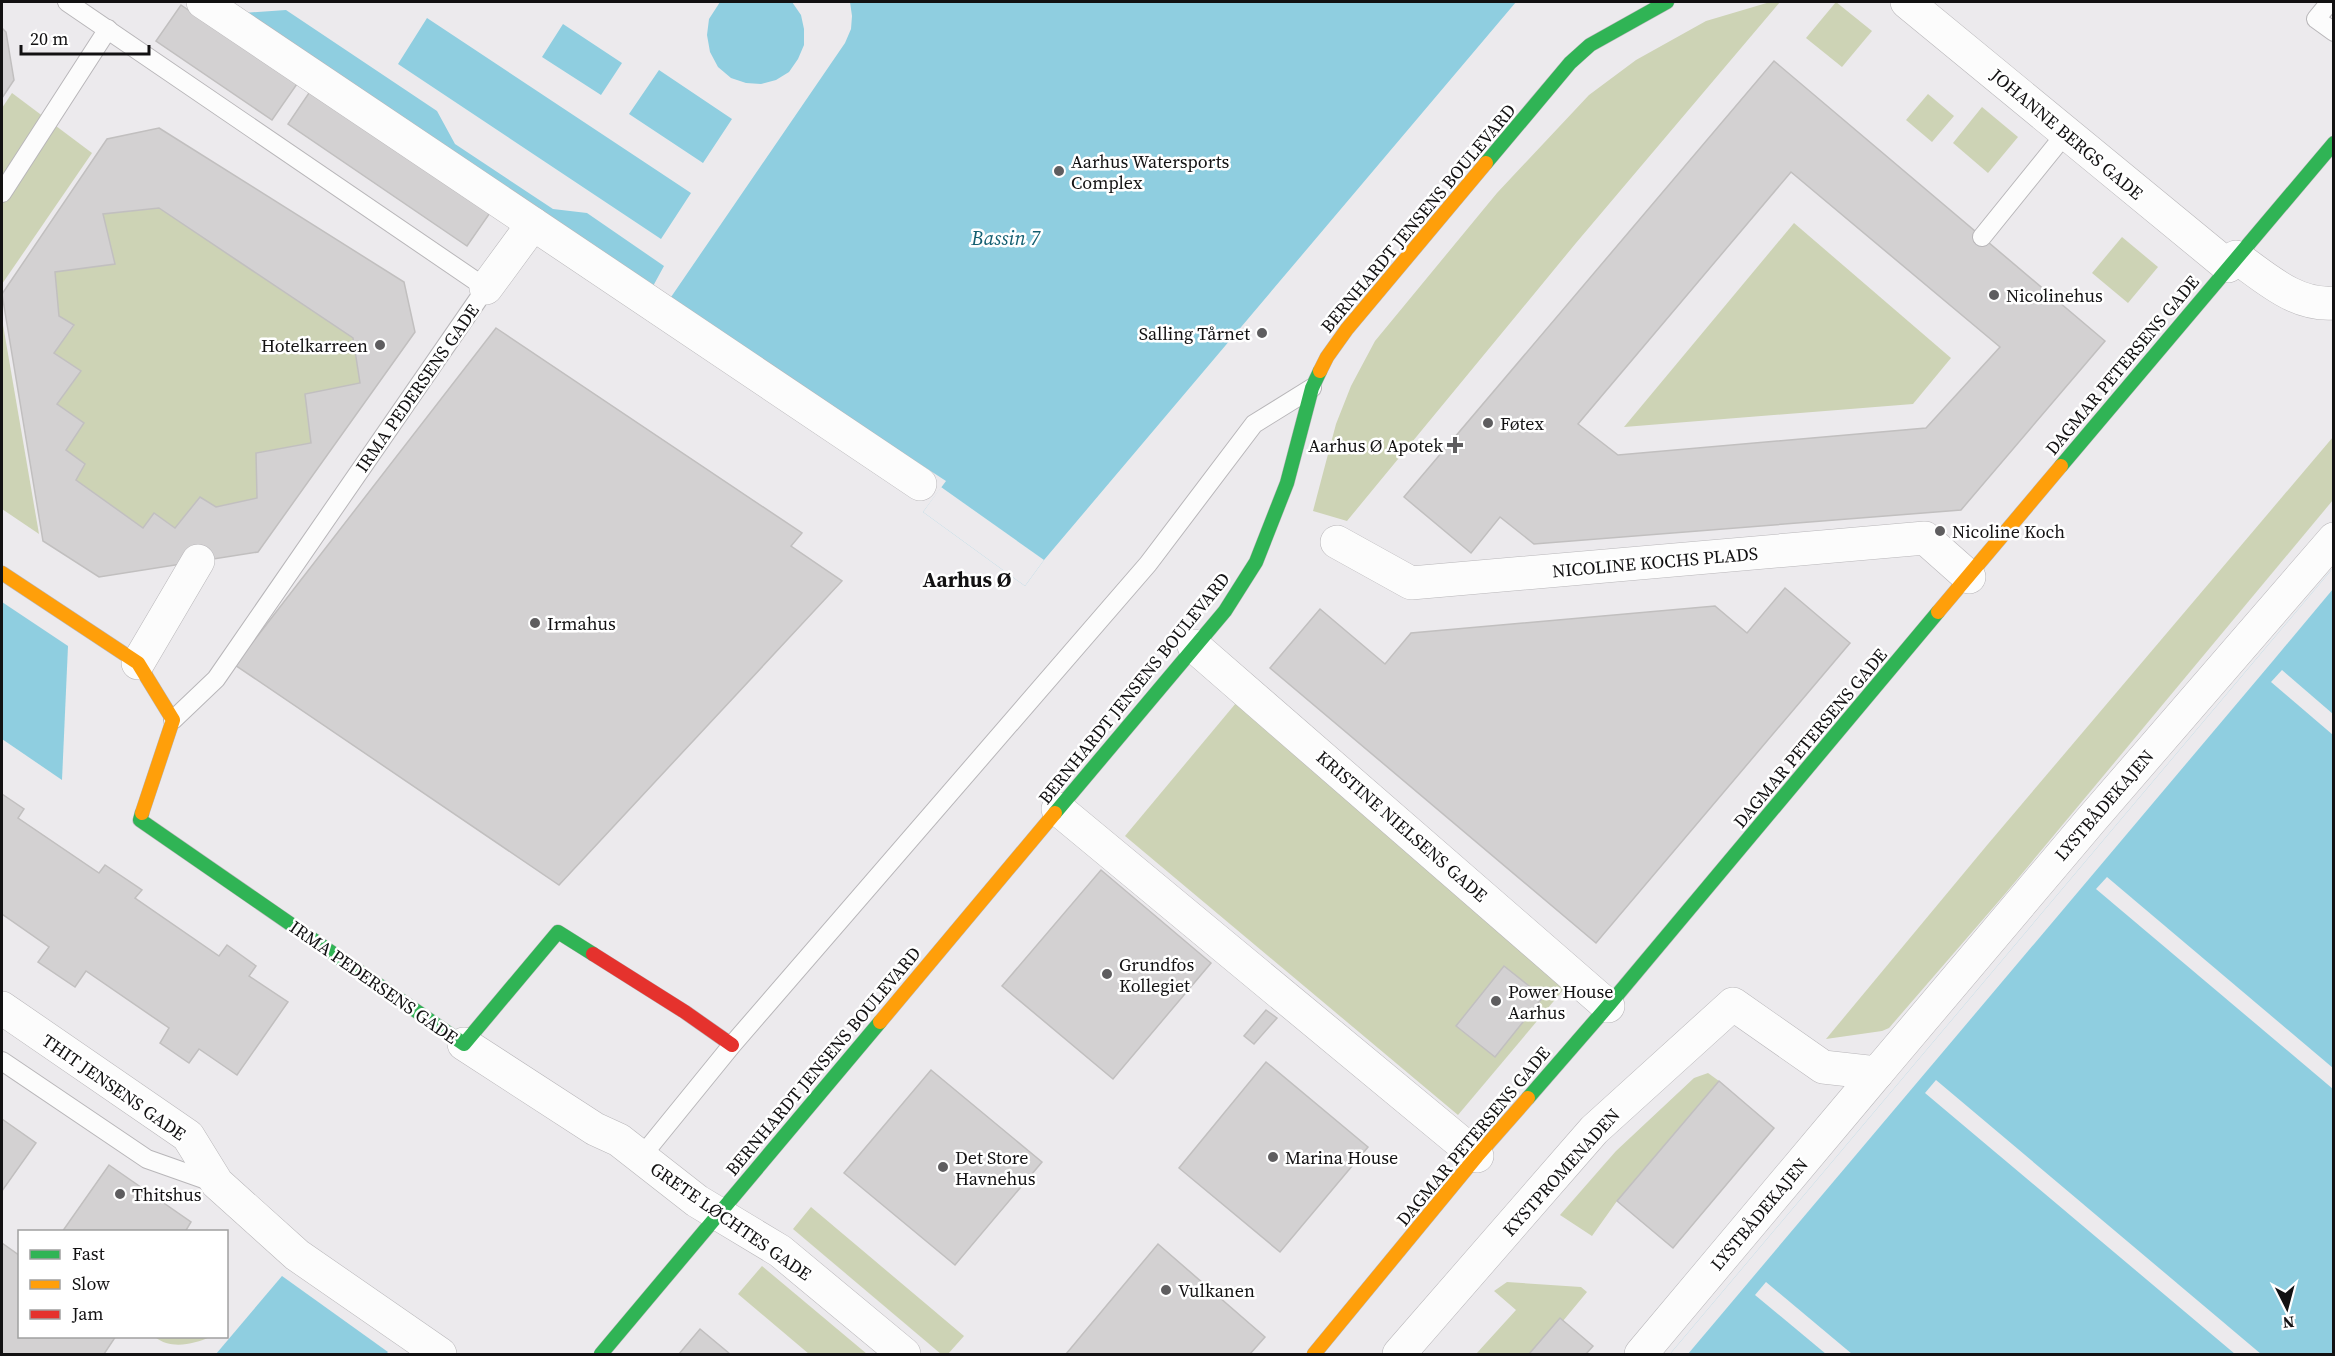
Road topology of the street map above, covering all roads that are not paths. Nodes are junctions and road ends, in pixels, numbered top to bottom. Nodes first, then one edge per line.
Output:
1 (67, 2) edge
2 (203, 2) edge
3 (1666, 2) edge
4 (1907, 2) edge
5 (2330, 2) edge
6 (108, 30) junction
7 (2334, 32) edge
8 (2066, 133) junction
9 (2334, 143) edge
10 (2, 193) edge
11 (533, 224) junction
12 (1982, 237) dead end
13 (2232, 262) junction
14 (486, 288) junction
15 (2334, 303) edge
16 (1312, 388) junction
17 (920, 484) dead end
18 (2334, 539) edge
19 (1337, 542) dead end
20 (198, 561) dead end
21 (2, 573) edge
22 (1969, 577) junction
23 (1194, 646) junction
24 (138, 663) junction
25 (173, 720) junction
26 (1058, 809) junction
27 (1608, 1006) junction
28 (2, 1008) edge
29 (464, 1044) junction
30 (732, 1045) junction
31 (2, 1061) edge
32 (1877, 1073) junction
33 (1477, 1156) junction
34 (641, 1157) junction
35 (217, 1183) junction
36 (719, 1214) junction
37 (430, 1347) edge
38 (601, 1354) edge
39 (904, 1354) edge
40 (1314, 1354) edge
41 (1399, 1354) edge
42 (1641, 1354) edge

1 - 6 lane, IRMA PEDERSENS GADE
2 - 11 street
3 - 16 street, BERNHARDT JENSENS BOULEVARD
4 - 8 street, JOHANNE BERGS GADE
5 - 7 lane
6 - 10 lane
6 - 14 lane, IRMA PEDERSENS GADE
8 - 12 lane
8 - 13 street, JOHANNE BERGS GADE
9 - 13 street, DAGMAR PETERSENS GADE
11 - 14 street
11 - 17 street
13 - 15 street
13 - 22 street, DAGMAR PETERSENS GADE
14 - 25 lane, IRMA PEDERSENS GADE
16 - 23 street, BERNHARDT JENSENS BOULEVARD
16 - 30 lane
18 - 32 street, LYSTBÅDEKAJEN
19 - 22 street, NICOLINE KOCHS PLADS
20 - 24 street
21 - 24 street
22 - 27 street, DAGMAR PETERSENS GADE
23 - 26 street, BERNHARDT JENSENS BOULEVARD
23 - 27 street, KRISTINE NIELSENS GADE
24 - 25 street
25 - 29 street, IRMA PEDERSENS GADE
26 - 33 street
26 - 36 street, BERNHARDT JENSENS BOULEVARD
27 - 33 street, DAGMAR PETERSENS GADE
28 - 35 street, THIT JENSENS GADE
29 - 30 street, IRMA PEDERSENS GADE
29 - 34 street, GRETE LØCHTES GADE
30 - 34 lane
31 - 35 lane
32 - 41 street, KYSTPROMENADEN
32 - 42 street, LYSTBÅDEKAJEN
33 - 40 street, DAGMAR PETERSENS GADE
34 - 36 street, GRETE LØCHTES GADE
35 - 37 street, THIT JENSENS GADE
36 - 38 street, BERNHARDT JENSENS BOULEVARD
36 - 39 street, GRETE LØCHTES GADE

